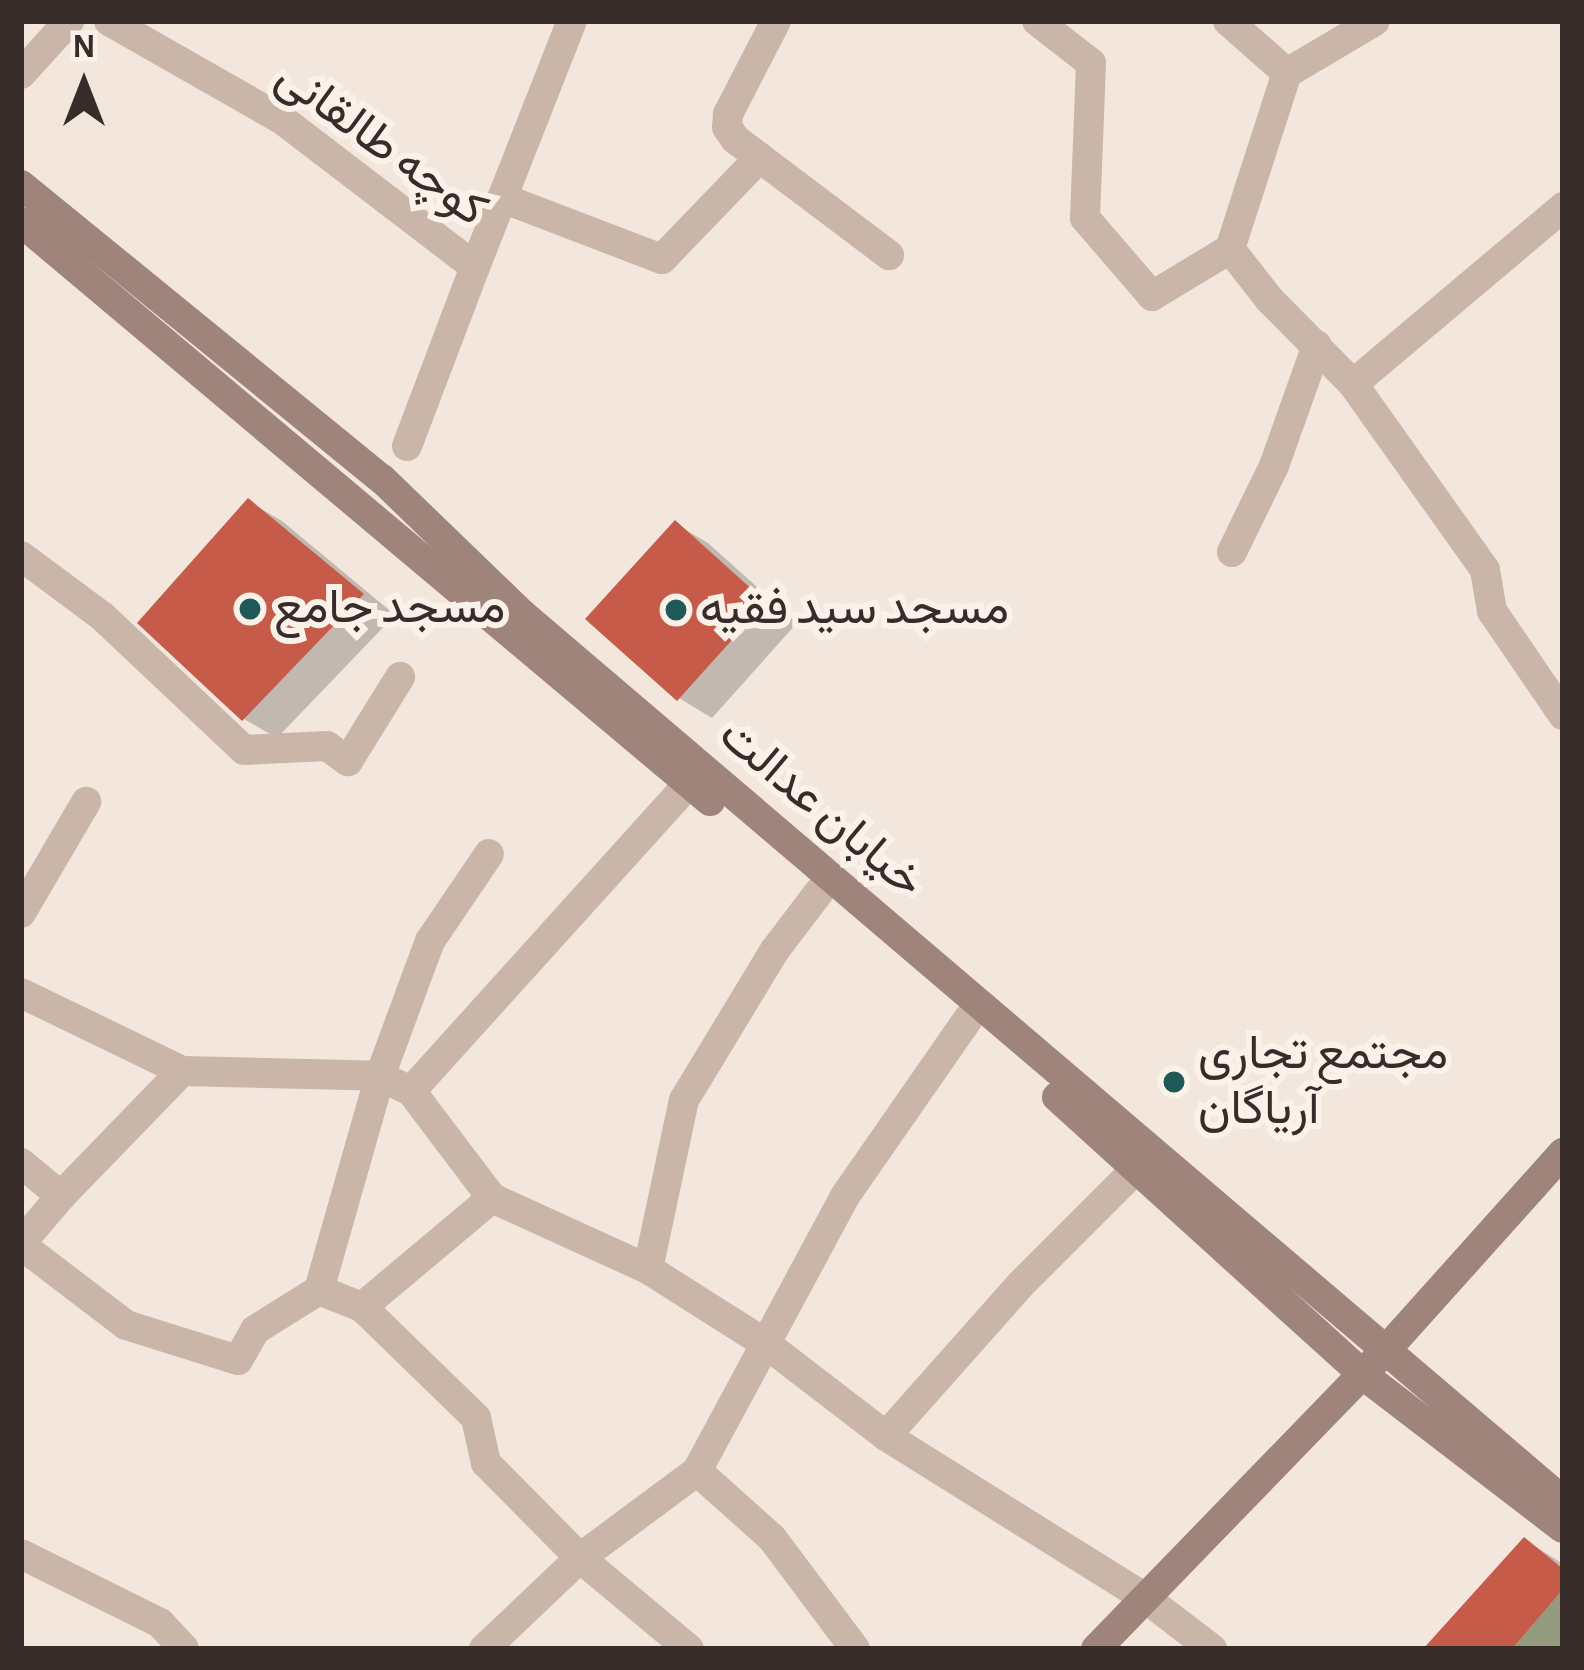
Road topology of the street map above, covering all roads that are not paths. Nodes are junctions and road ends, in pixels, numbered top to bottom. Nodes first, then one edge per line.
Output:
1 (69, 21) edge
2 (109, 21) edge
3 (572, 21) edge
4 (776, 21) edge
5 (1228, 21) edge
6 (1375, 21) edge
7 (1041, 22) edge
8 (1287, 73) junction
9 (21, 74) edge
10 (760, 158) junction
11 (21, 185) edge
12 (502, 198) junction
13 (1563, 207) edge
14 (21, 222) edge
15 (1230, 249) junction
16 (889, 254) dead end
17 (475, 267) junction
18 (1317, 344) junction
19 (1353, 384) junction
20 (407, 446) dead end
21 (1232, 552) dead end
22 (21, 556) edge
23 (400, 677) dead end
24 (1563, 715) edge
25 (689, 783) junction
26 (86, 802) dead end
27 (489, 854) dead end
28 (819, 892) junction
29 (21, 913) edge
30 (21, 993) edge
31 (968, 1019) junction
32 (182, 1071) junction
33 (380, 1076) junction
34 (411, 1091) junction
35 (1563, 1153) edge
36 (21, 1163) edge
37 (1138, 1167) junction
38 (61, 1196) junction
39 (492, 1198) junction
40 (21, 1244) edge
41 (648, 1269) junction
42 (319, 1290) junction
43 (362, 1307) junction
44 (766, 1344) junction
45 (1387, 1350) junction
46 (1362, 1374) junction
47 (886, 1436) junction
48 (697, 1471) junction
49 (1563, 1501) edge
50 (1563, 1528) edge
51 (21, 1554) edge
52 (580, 1558) junction
53 (1144, 1597) junction
54 (184, 1649) edge
55 (484, 1649) edge
56 (689, 1649) edge
57 (855, 1649) edge
58 (1096, 1649) edge
59 (1212, 1649) edge

1 - 9 street
2 - 17 street, کوچه طالقانی
3 - 12 street, کوچه طالقانی
4 - 10 street
5 - 8 street
6 - 8 street
7 - 15 street
8 - 15 street
10 - 12 street
10 - 16 street
11 - 45 main road, خیابان عدالت
12 - 17 street, کوچه طالقانی
13 - 19 street
14 - 25 main road, خیابان عدالت
15 - 18 street
17 - 20 street, کوچه طالقانی
18 - 19 street
18 - 21 street
19 - 24 street
22 - 23 street
25 - 28 main road, خیابان عدالت
25 - 34 street
26 - 29 street
27 - 33 street
28 - 31 main road, خیابان عدالت
28 - 41 street
30 - 32 street
31 - 37 main road, خیابان عدالت
31 - 44 street
32 - 33 street
32 - 38 street
33 - 34 street
33 - 42 street
34 - 39 street
35 - 45 main road
36 - 38 street
37 - 46 main road, خیابان عدالت
37 - 47 street
38 - 40 street
39 - 41 street
39 - 43 street
40 - 42 street
41 - 44 street
42 - 43 street
43 - 52 street
44 - 47 street
44 - 48 street
45 - 46 main road
45 - 49 main road, خیابان عدالت
46 - 50 main road, خیابان عدالت
46 - 53 main road
47 - 53 street
48 - 52 street
48 - 57 street
51 - 54 street
52 - 55 street
52 - 56 street
53 - 58 main road
53 - 59 street

